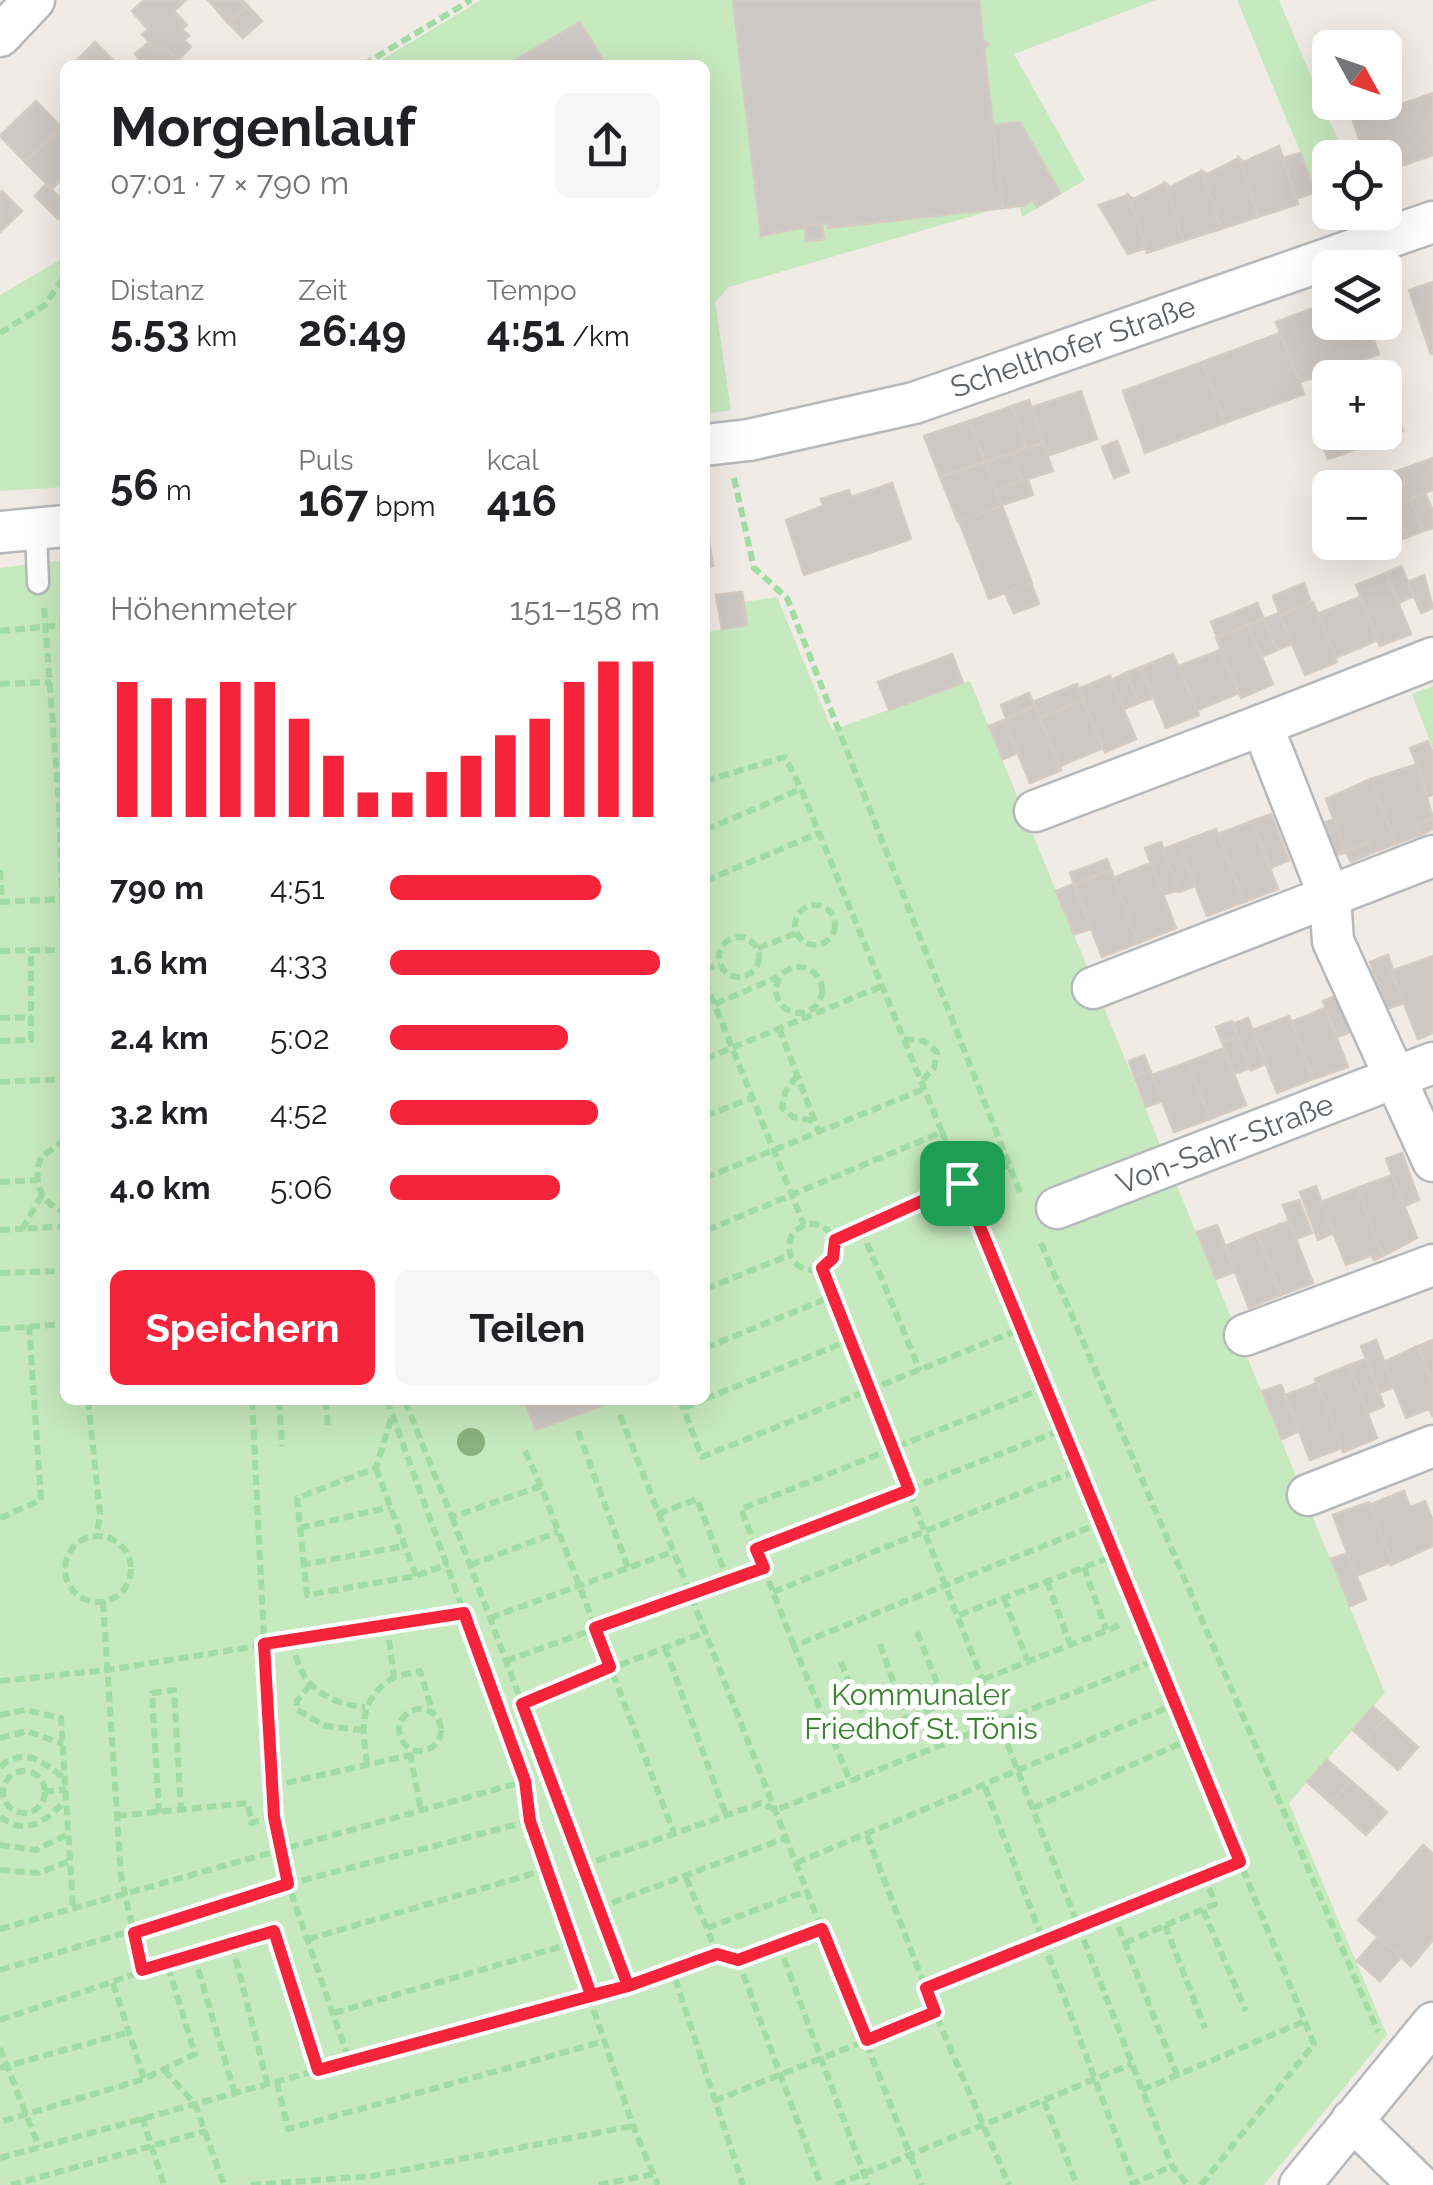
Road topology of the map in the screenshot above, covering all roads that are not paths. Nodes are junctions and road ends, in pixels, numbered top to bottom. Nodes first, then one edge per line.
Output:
1 (34, 0) edge
2 (0, 36) edge
3 (1433, 222) edge
4 (716, 444) edge
5 (34, 529) edge
6 (38, 583) road end
7 (1433, 658) edge
8 (1262, 725) junction
9 (1035, 811) dead end
10 (1433, 856) edge
11 (1330, 898) junction
12 (1093, 988) dead end
13 (1433, 1064) edge
14 (1392, 1079) junction
15 (1433, 1161) edge
16 (1039, 1215) road end
17 (1433, 1266) edge
18 (1245, 1335) dead end
19 (1433, 1446) edge
20 (1308, 1495) dead end
21 (1433, 2023) edge
22 (1352, 2120) junction
23 (1300, 2185) edge
24 (1419, 2185) edge

1 - 2 street
3 - 4 street, Schelthofer Straße
5 - 6 lane
7 - 8 street
8 - 9 street
8 - 11 street
10 - 11 street
11 - 12 street
11 - 14 street
13 - 14 street, Von-Sahr-Straße
14 - 15 street
14 - 16 street, Von-Sahr-Straße
17 - 18 street
19 - 20 street
21 - 22 street
22 - 23 street
22 - 24 street

